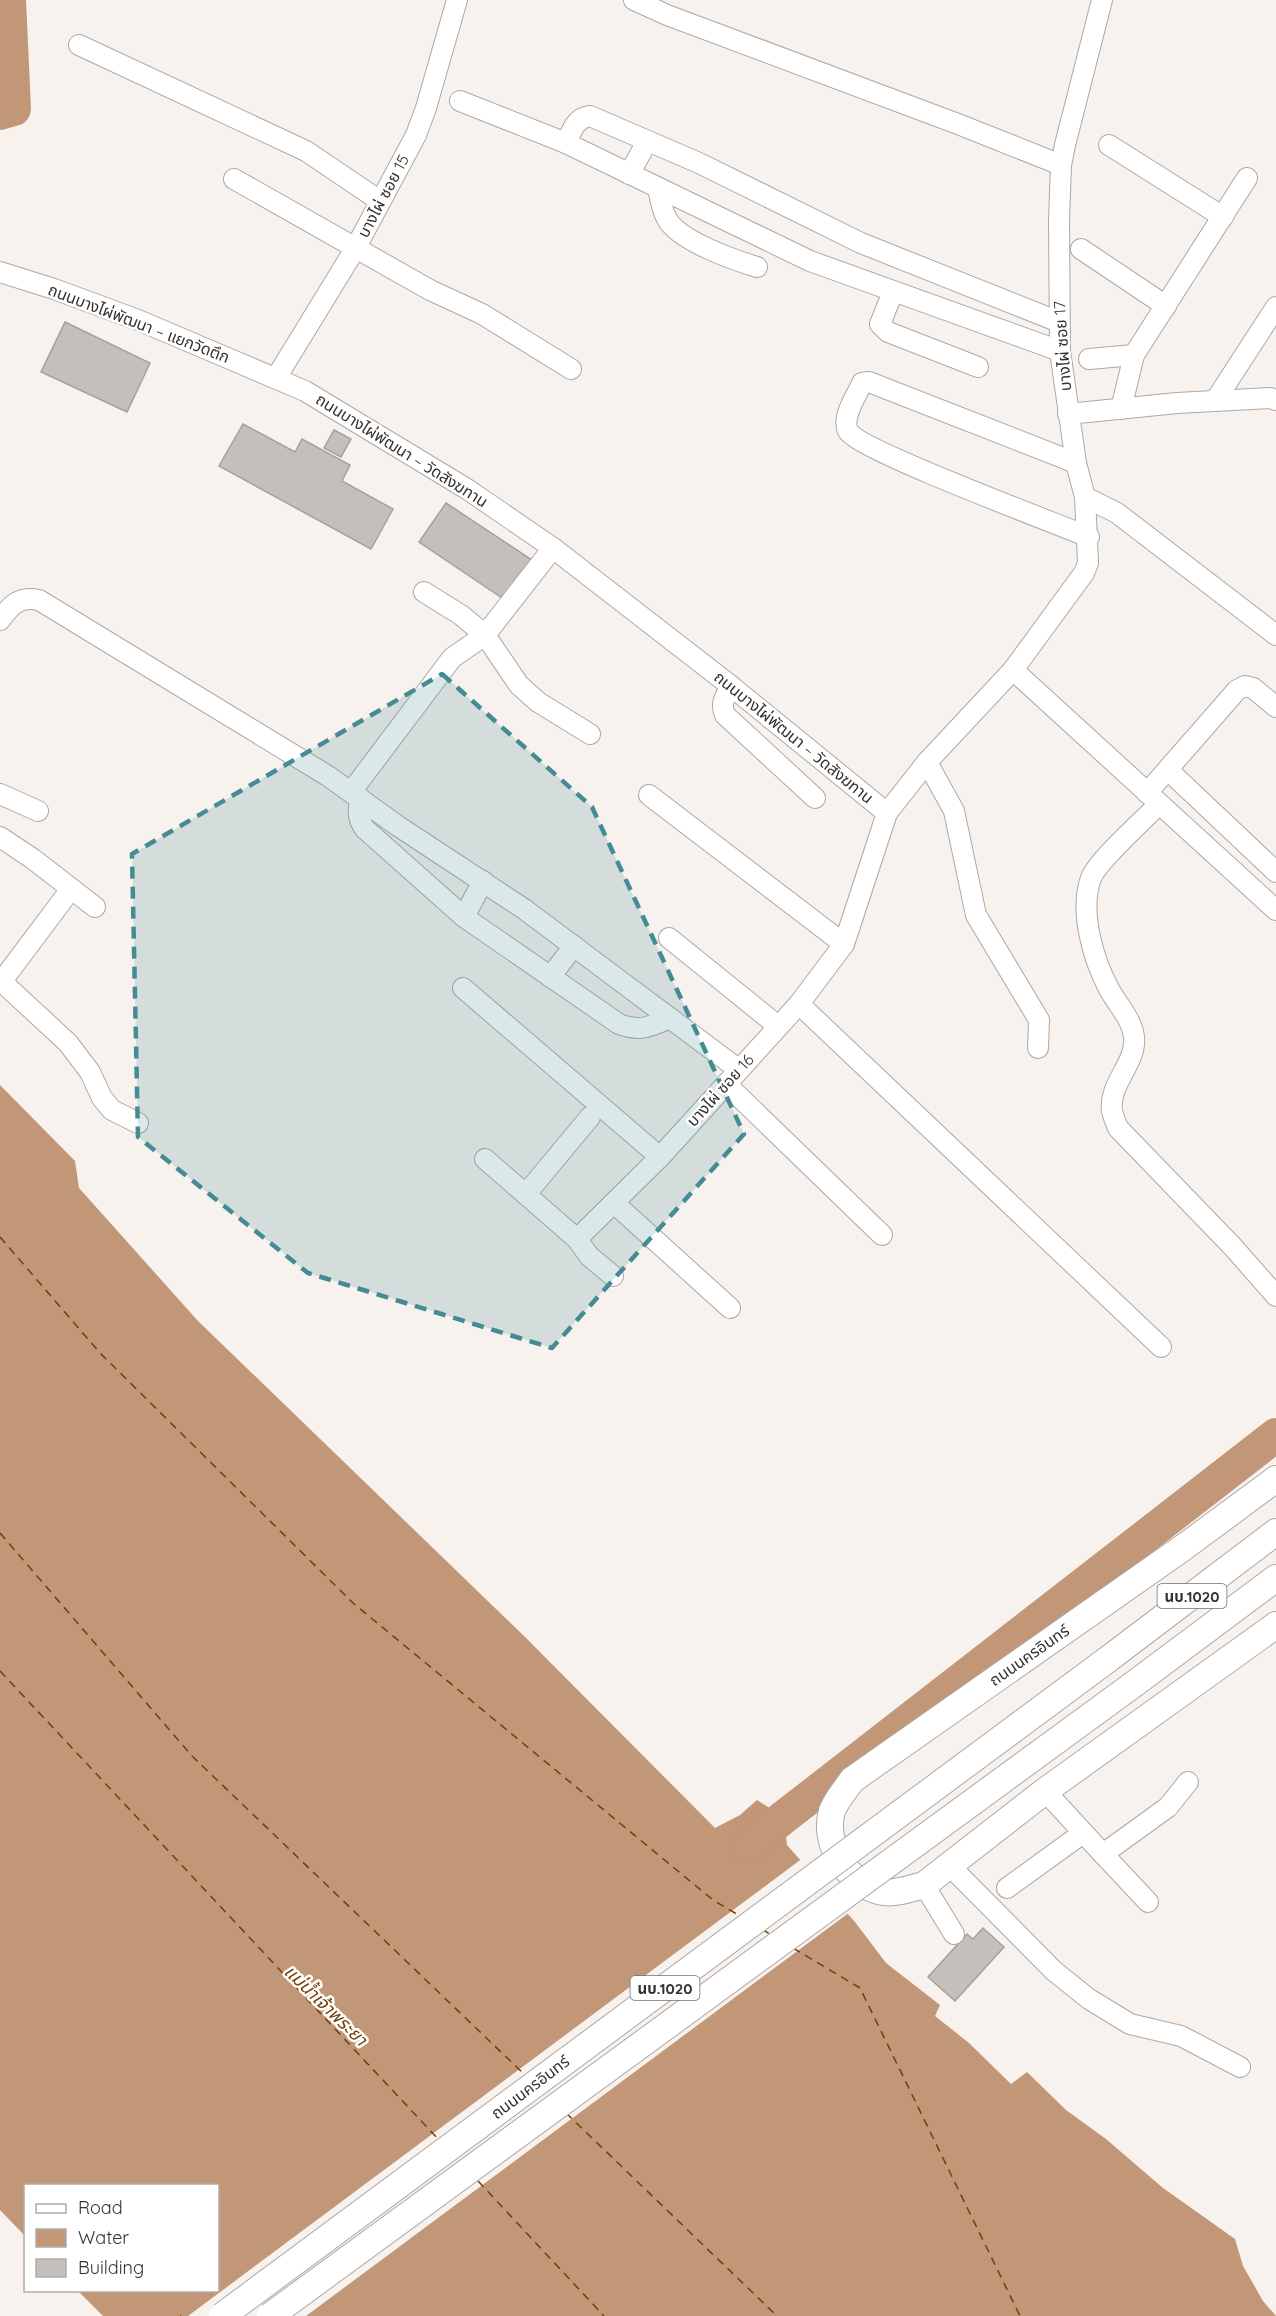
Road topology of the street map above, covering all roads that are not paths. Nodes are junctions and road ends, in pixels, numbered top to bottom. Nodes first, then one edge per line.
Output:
1 (457, 0) edge
2 (634, 0) edge
3 (1102, 0) edge
4 (79, 45) dead end
5 (460, 101) dead end
6 (647, 142) junction
7 (566, 143) junction
8 (1109, 145) dead end
9 (1061, 165) junction
10 (629, 174) junction
11 (1247, 178) dead end
12 (234, 179) dead end
13 (658, 188) junction
14 (380, 201) junction
15 (1223, 217) junction
16 (355, 249) junction
17 (1081, 249) dead end
18 (757, 267) dead end
19 (0, 272) edge
20 (893, 291) junction
21 (1166, 306) junction
22 (1276, 307) edge
23 (1059, 322) junction
24 (1060, 351) junction
25 (1134, 355) junction
26 (1089, 359) dead end
27 (978, 367) dead end
28 (571, 369) dead end
29 (276, 378) junction
30 (1276, 400) edge
31 (1215, 401) junction
32 (1121, 409) junction
33 (1068, 414) junction
34 (1076, 463) junction
35 (1085, 497) junction
36 (1089, 537) junction
37 (553, 548) junction
38 (424, 592) dead end
39 (0, 620) edge
40 (485, 635) junction
41 (1276, 635) edge
42 (1013, 670) junction
43 (731, 686) junction
44 (1276, 707) edge
45 (590, 734) dead end
46 (927, 762) junction
47 (1168, 770) junction
48 (0, 794) edge
49 (356, 795) junction
50 (649, 795) dead end
51 (815, 798) dead end
52 (1153, 799) junction
53 (39, 811) dead end
54 (888, 813) junction
55 (398, 826) junction
56 (0, 837) edge
57 (387, 848) junction
58 (1276, 872) edge
59 (483, 881) junction
60 (71, 889) junction
61 (95, 907) dead end
62 (1276, 910) edge
63 (464, 916) junction
64 (669, 938) dead end
65 (844, 944) junction
66 (574, 946) junction
67 (550, 977) junction
68 (1, 980) edge
69 (464, 988) dead end
70 (799, 1004) junction
71 (670, 1018) junction
72 (778, 1026) junction
73 (1038, 1048) dead end
74 (732, 1077) junction
75 (590, 1117) dead end
76 (138, 1124) dead end
77 (660, 1157) junction
78 (485, 1159) dead end
79 (526, 1194) junction
80 (614, 1203) junction
81 (882, 1235) dead end
82 (577, 1239) junction
83 (613, 1276) dead end
84 (1276, 1296) edge
85 (730, 1308) dead end
86 (1161, 1347) dead end
87 (1276, 1479) edge
88 (1276, 1532) edge
89 (1276, 1578) edge
90 (1276, 1625) edge
91 (1188, 1782) dead end
92 (1045, 1791) junction
93 (1083, 1833) junction
94 (1103, 1854) junction
95 (950, 1866) junction
96 (924, 1885) junction
97 (1007, 1888) dead end
98 (1148, 1902) dead end
99 (954, 1934) dead end
100 (1240, 2067) dead end
101 (222, 2316) edge
102 (270, 2316) edge

1 - 14 street, บางไผ่ ซอย 15
2 - 9 street
3 - 9 street, บางไผ่ ซอย 17
4 - 14 street
5 - 7 street
6 - 7 street
6 - 10 street
6 - 23 street
7 - 10 street
8 - 15 street
9 - 23 street, บางไผ่ ซอย 17
10 - 13 street
11 - 15 street
12 - 16 street
13 - 18 street
13 - 20 street
14 - 16 street, บางไผ่ ซอย 15
15 - 21 street
16 - 28 street
16 - 29 street, บางไผ่ ซอย 15
17 - 21 street
19 - 29 street, ถนนบางไผ่พัฒนา – แยกวัดตึก
20 - 24 street
20 - 27 street
21 - 25 street
22 - 31 street
23 - 24 street, บางไผ่ ซอย 17
24 - 33 street, บางไผ่ ซอย 17
25 - 26 street
25 - 32 street
29 - 37 street, ถนนบางไผ่พัฒนา – วัดสังฆทาน
30 - 31 street
31 - 32 street
32 - 33 street
33 - 34 street, บางไผ่ ซอย 17
34 - 35 street, บางไผ่ ซอย 17
34 - 36 street
35 - 36 street, บางไผ่ ซอย 17
35 - 41 street
36 - 42 street, บางไผ่ ซอย 17
37 - 40 street
37 - 43 street, ถนนบางไผ่พัฒนา – วัดสังฆทาน
38 - 40 street
39 - 49 street
40 - 45 street
40 - 49 street
42 - 46 street, ถนนบางไผ่พัฒนา – วัดสังฆทาน
42 - 52 street
43 - 51 street
43 - 54 street, ถนนบางไผ่พัฒนา – วัดสังฆทาน
44 - 47 street
46 - 54 street, ถนนบางไผ่พัฒนา – วัดสังฆทาน
46 - 73 street
47 - 52 street
47 - 58 street
48 - 53 street
49 - 55 street
49 - 57 street
50 - 65 street
52 - 62 street
52 - 84 street
54 - 65 street, บางไผ่ ซอย 16
55 - 57 street
55 - 59 street
56 - 60 street
57 - 63 street
59 - 63 street
59 - 66 street
60 - 61 street
60 - 68 street
63 - 67 street
64 - 72 street
65 - 70 street, บางไผ่ ซอย 16
66 - 67 street
66 - 71 street
67 - 71 street
68 - 76 street
69 - 77 street
70 - 72 street, บางไผ่ ซอย 16
70 - 86 street
71 - 74 street
72 - 74 street, บางไผ่ ซอย 16
74 - 77 street, บางไผ่ ซอย 16
74 - 81 street
75 - 79 street
77 - 80 street, บางไผ่ ซอย 16
78 - 79 street
79 - 82 street
80 - 82 street, บางไผ่ ซอย 16
80 - 85 street
82 - 83 street
87 - 96 main road, ถนนนครอินทร์ / นบ.1020
88 - 101 main road, ถนนนครอินทร์ / นบ.1020, bridge
89 - 102 main road, ถนนนครอินทร์ / นบ.1020, bridge
90 - 92 main road, ถนนนครอินทร์ / นบ.1020
91 - 94 street
92 - 93 street
92 - 95 main road, ถนนนครอินทร์ / นบ.1020
93 - 94 street
93 - 97 street
94 - 98 street
95 - 96 main road, ถนนนครอินทร์ / นบ.1020
95 - 100 street
96 - 99 street

